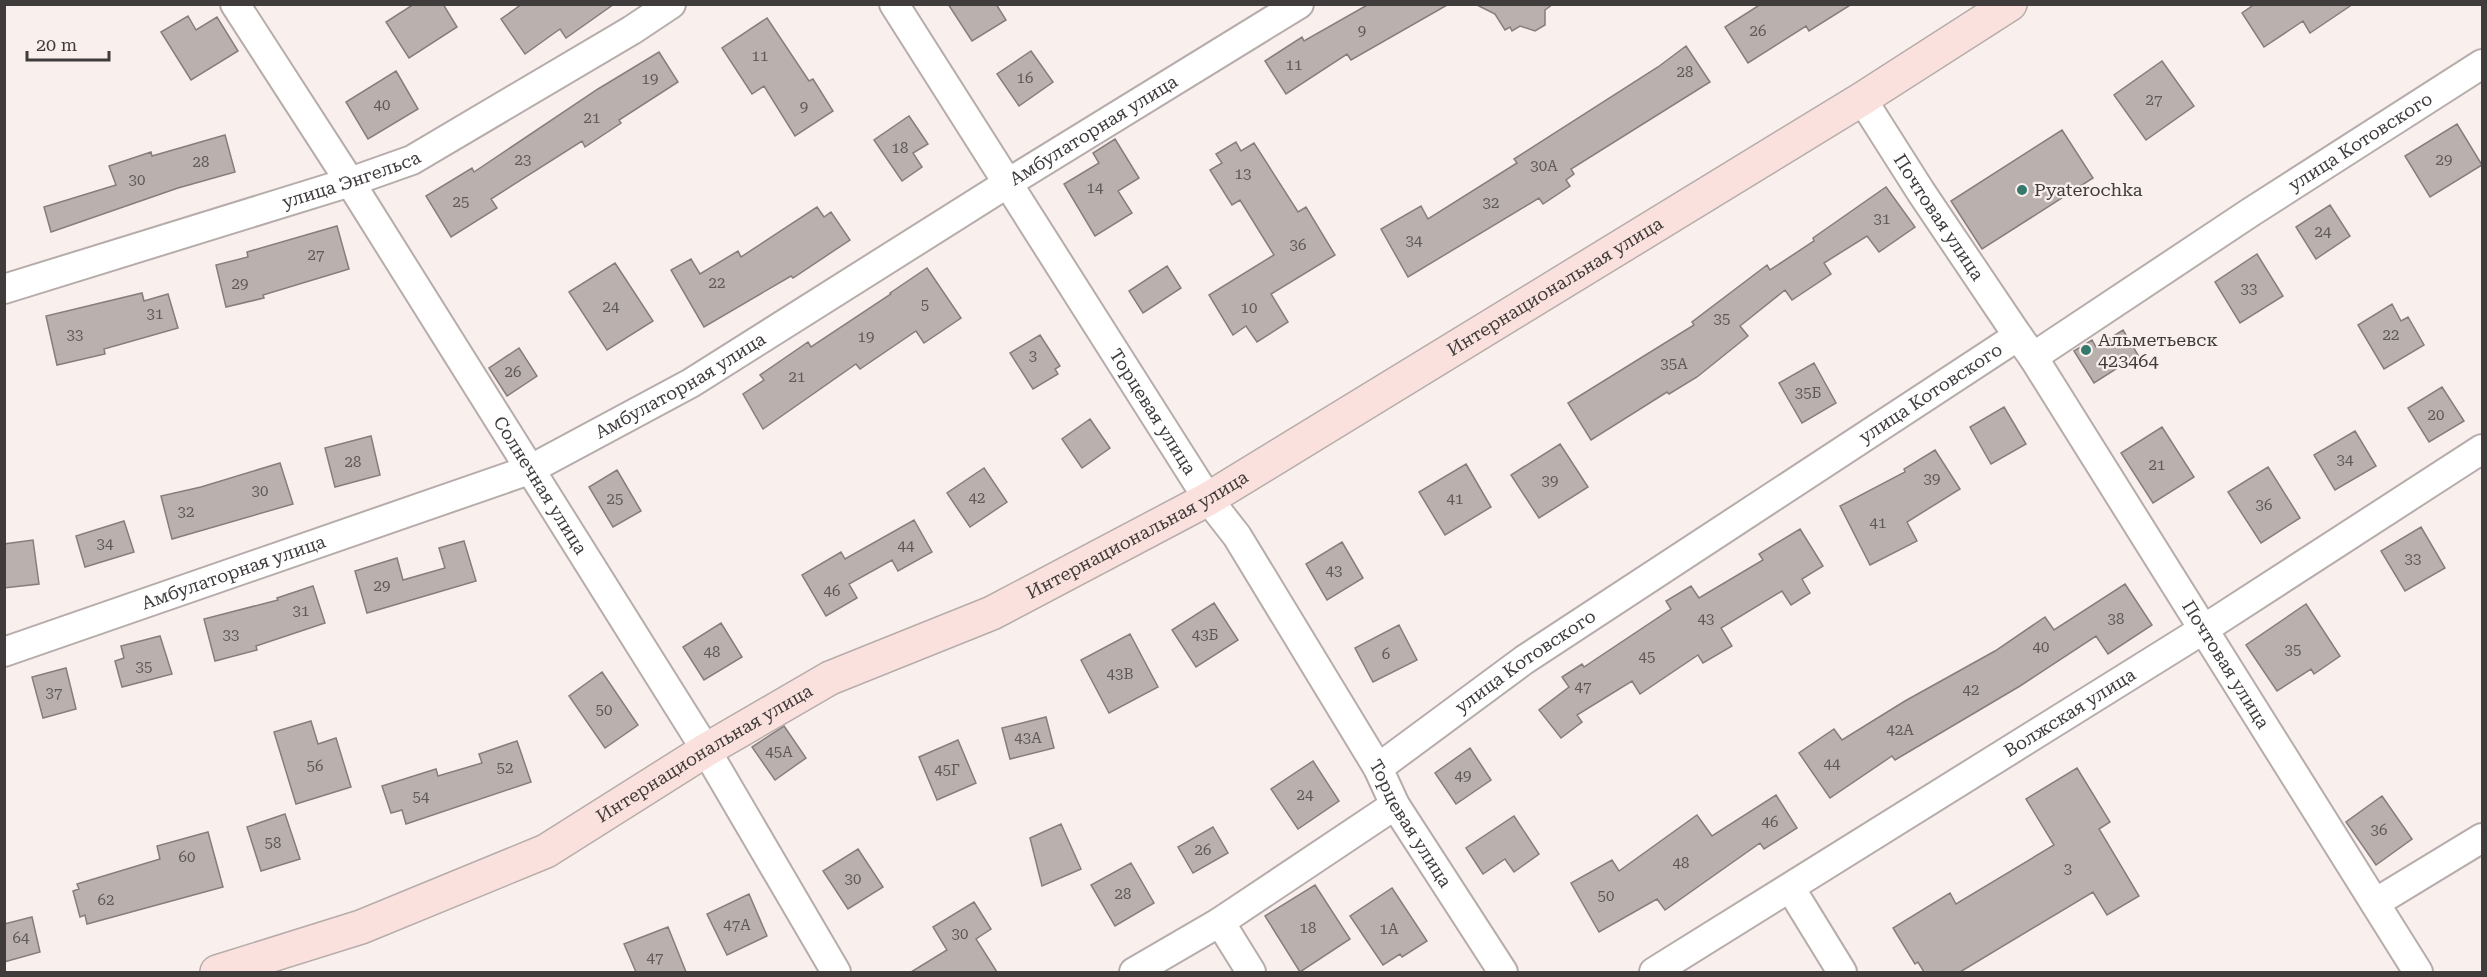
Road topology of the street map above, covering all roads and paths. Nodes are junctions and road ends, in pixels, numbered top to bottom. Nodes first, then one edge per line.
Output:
1 (235, 4) edge
2 (671, 4) edge
3 (894, 4) edge
4 (1299, 4) edge
5 (2010, 4) edge
6 (2482, 64) edge
7 (1862, 99) junction
8 (350, 182) junction
9 (1008, 183) junction
10 (4, 289) edge
11 (2025, 346) junction
12 (2482, 449) edge
13 (530, 470) junction
14 (1208, 499) junction
15 (2204, 629) junction
16 (4, 652) edge
17 (706, 750) junction
18 (1378, 768) junction
19 (1395, 805) junction
20 (2482, 838) edge
21 (1791, 888) junction
22 (2375, 903) junction
23 (1220, 922) junction
24 (217, 972) edge
25 (836, 972) edge
26 (1134, 972) edge
27 (1251, 972) edge
28 (1503, 972) edge
29 (1654, 972) edge
30 (1842, 972) edge
31 (2418, 972) edge

1 - 8 street, Солнечная улица
2 - 8 street, улица Энгельса
3 - 9 street, Торцевая улица
4 - 9 street, Амбулаторная улица
5 - 7 street, Интернациональная улица
6 - 11 street, улица Котовского
7 - 11 street, Почтовая улица
7 - 14 street, Интернациональная улица
8 - 10 street, улица Энгельса
8 - 13 street, Солнечная улица
9 - 13 street, Амбулаторная улица
9 - 14 street, Торцевая улица
11 - 15 street, Почтовая улица
11 - 18 street, улица Котовского
12 - 15 street, Волжская улица
13 - 16 street, Амбулаторная улица
13 - 17 street, Солнечная улица
14 - 17 street, Интернациональная улица
14 - 18 street, Торцевая улица
15 - 21 street, Волжская улица
15 - 22 street, Почтовая улица
17 - 24 street, Интернациональная улица
17 - 25 street, Солнечная улица
18 - 19 street, Торцевая улица
19 - 23 street
19 - 28 street, Торцевая улица
20 - 22 street
21 - 29 street, Волжская улица
21 - 30 street
22 - 31 street, Почтовая улица
23 - 26 street
23 - 27 street

